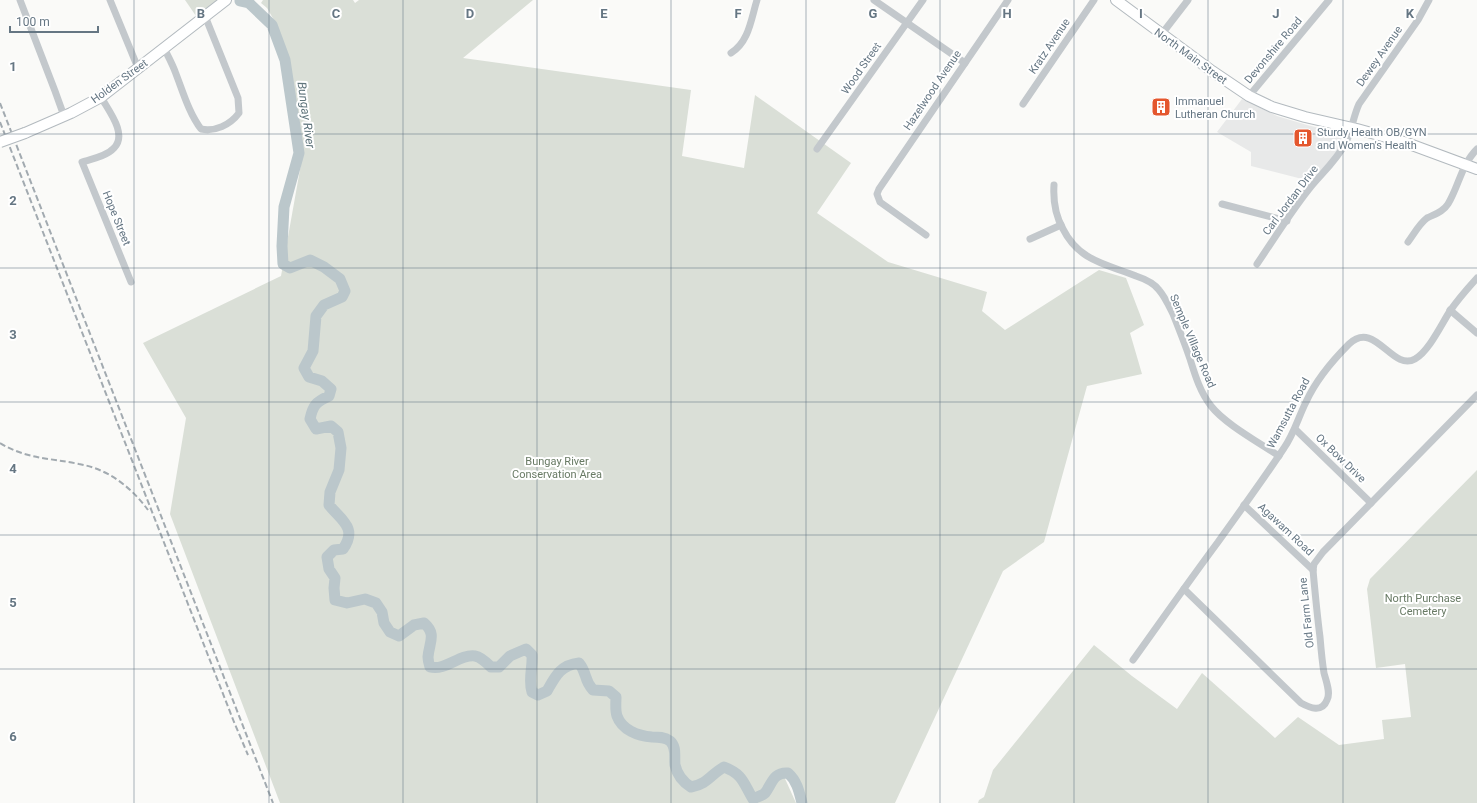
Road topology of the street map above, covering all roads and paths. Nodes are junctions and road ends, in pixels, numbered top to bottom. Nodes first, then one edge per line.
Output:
1 (20, 0) edge
2 (110, 0) edge
3 (226, 0) edge
4 (757, 0) edge
5 (874, 0) edge
6 (923, 0) edge
7 (1008, 0) edge
8 (1094, 0) edge
9 (1116, 0) edge
10 (1188, 0) edge
11 (1329, 0) edge
12 (1429, 0) edge
13 (205, 16) junction
14 (907, 22) junction
15 (1161, 35) junction
16 (164, 48) junction
17 (730, 53) dead end
18 (965, 63) junction
19 (138, 68) junction
20 (1249, 96) junction
21 (101, 97) junction
22 (1023, 104) dead end
23 (64, 116) junction
24 (1351, 127) junction
25 (0, 142) edge
26 (817, 149) dead end
27 (1477, 149) edge
28 (1465, 164) junction
29 (1477, 169) edge
30 (1054, 185) dead end
31 (1222, 204) dead end
32 (1287, 221) junction
33 (1061, 225) junction
34 (926, 235) dead end
35 (1030, 239) dead end
36 (1408, 242) dead end
37 (1257, 264) dead end
38 (1477, 278) edge
39 (131, 282) dead end
40 (1450, 310) junction
41 (1477, 334) edge
42 (1477, 395) edge
43 (1295, 429) junction
44 (1279, 456) junction
45 (1371, 503) junction
46 (1244, 505) junction
47 (1313, 570) junction
48 (1184, 589) junction
49 (1133, 660) dead end

1 - 23 street
2 - 19 street
3 - 13 main road, Holden Street
4 - 17 street
5 - 14 street
6 - 14 street, Wood Street
7 - 18 street, Hazelwood Avenue
8 - 22 street, Kratz Avenue
9 - 15 main road, North Main Street
10 - 15 street
11 - 20 street, Devonshire Road
12 - 24 street, Dewey Avenue
13 - 16 main road, Holden Street
13 - 16 street
14 - 18 street
14 - 26 street, Wood Street
15 - 20 main road, North Main Street
16 - 19 main road, Holden Street
18 - 34 street, Hazelwood Avenue
19 - 21 main road, Holden Street
20 - 24 main road, North Main Street
21 - 23 main road, Holden Street
21 - 39 street, Hope Street
23 - 25 main road, Holden Street, bridge
24 - 28 main road, North Main Street
24 - 32 street, Carl Jordan Drive
27 - 28 street
28 - 29 main road, North Main Street
28 - 36 street
30 - 33 street, Semple Village Road
31 - 32 street
32 - 37 street, Carl Jordan Drive
33 - 35 street
33 - 44 street, Semple Village Road
38 - 40 street, Wamsutta Road
40 - 41 street
40 - 43 street, Wamsutta Road
42 - 45 street, Old Farm Lane
43 - 44 street, Wamsutta Road
43 - 45 street, Ox Bow Drive
44 - 46 street, Wamsutta Road
45 - 47 street, Old Farm Lane
46 - 47 street, Agawam Road
46 - 48 street, Wamsutta Road
47 - 48 street, Old Farm Lane
48 - 49 street, Wamsutta Road

